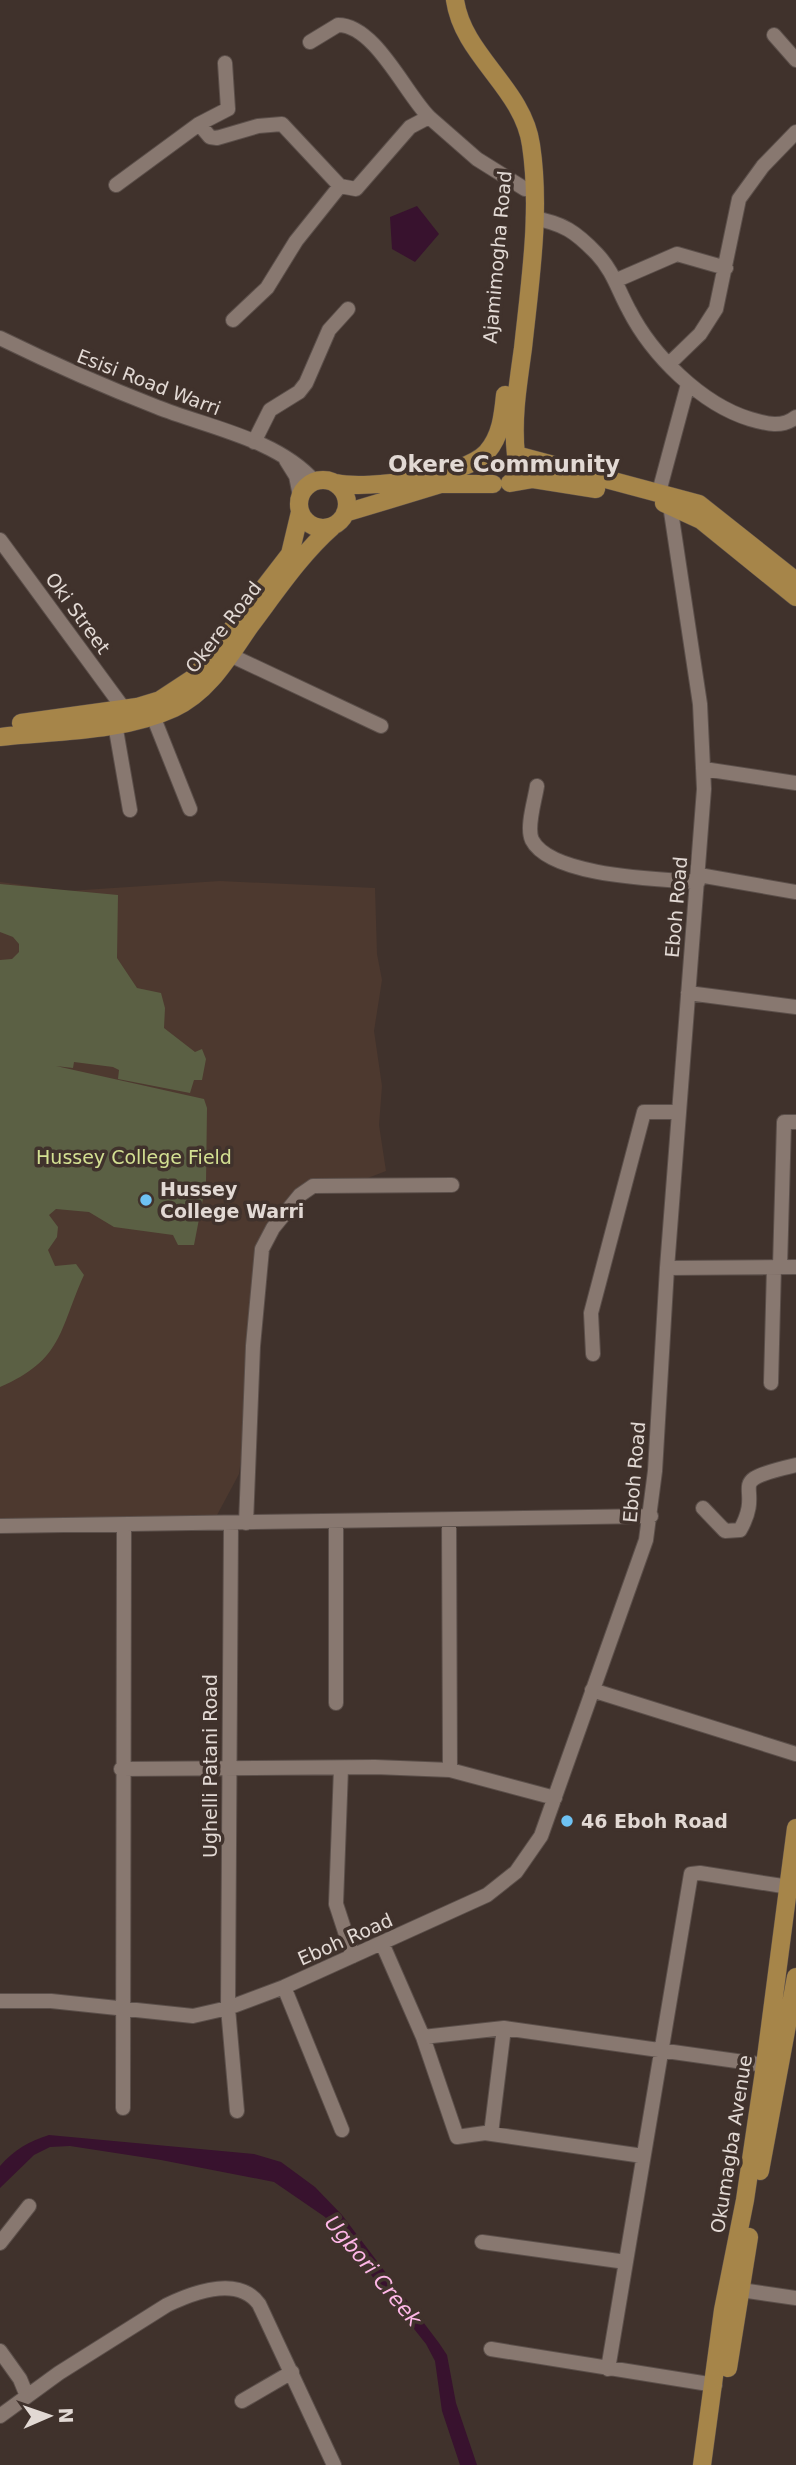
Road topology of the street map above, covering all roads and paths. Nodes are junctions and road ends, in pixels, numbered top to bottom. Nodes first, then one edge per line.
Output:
1 (444, 0) edge
2 (455, 0) edge
3 (774, 35) dead end
4 (310, 42) dead end
5 (796, 60) edge
6 (225, 63) dead end
7 (429, 117) junction
8 (199, 124) junction
9 (796, 132) edge
10 (116, 185) dead end
11 (340, 186) junction
12 (525, 190) junction
13 (533, 218) junction
14 (726, 268) junction
15 (617, 280) junction
16 (348, 309) dead end
17 (233, 320) dead end
18 (0, 338) edge
19 (670, 363) junction
20 (688, 384) junction
21 (796, 417) edge
22 (254, 442) junction
23 (487, 453) junction
24 (516, 455) junction
25 (285, 459) junction
26 (314, 481) junction
27 (336, 483) junction
28 (501, 484) junction
29 (664, 498) junction
30 (300, 504) junction
31 (345, 513) junction
32 (332, 527) junction
33 (0, 540) edge
34 (796, 581) edge
35 (796, 597) edge
36 (230, 655) junction
37 (120, 716) junction
38 (153, 716) junction
39 (0, 724) edge
40 (381, 726) dead end
41 (0, 737) edge
42 (704, 769) junction
43 (796, 783) edge
44 (537, 786) dead end
45 (190, 809) dead end
46 (130, 810) dead end
47 (698, 878) junction
48 (796, 892) edge
49 (688, 993) junction
50 (796, 1007) edge
51 (679, 1112) junction
52 (796, 1122) edge
53 (452, 1185) dead end
54 (777, 1267) junction
55 (796, 1267) edge
56 (667, 1268) junction
57 (593, 1354) dead end
58 (771, 1383) dead end
59 (796, 1465) edge
60 (703, 1508) dead end
61 (651, 1516) junction
62 (449, 1520) junction
63 (336, 1522) junction
64 (238, 1523) junction
65 (0, 1526) edge
66 (124, 1526) junction
67 (592, 1690) junction
68 (336, 1703) dead end
69 (796, 1754) edge
70 (341, 1768) junction
71 (121, 1769) junction
72 (450, 1769) junction
73 (229, 1770) junction
74 (555, 1798) junction
75 (796, 1828) edge
76 (789, 1886) junction
77 (382, 1943) junction
78 (353, 1956) junction
79 (796, 1977) edge
80 (284, 1987) junction
81 (0, 2001) edge
82 (121, 2008) junction
83 (228, 2008) junction
84 (504, 2028) junction
85 (423, 2037) junction
86 (659, 2050) junction
87 (765, 2065) junction
88 (123, 2108) dead end
89 (237, 2110) dead end
90 (342, 2130) dead end
91 (491, 2134) junction
92 (643, 2156) junction
93 (29, 2206) dead end
94 (482, 2242) dead end
95 (0, 2243) edge
96 (626, 2262) junction
97 (741, 2290) junction
98 (796, 2298) edge
99 (491, 2349) dead end
100 (0, 2351) edge
101 (608, 2369) junction
102 (292, 2372) junction
103 (715, 2385) junction
104 (27, 2396) junction
105 (242, 2401) dead end
106 (0, 2416) edge
107 (334, 2465) edge
108 (702, 2465) edge
109 (713, 2465) edge

1 - 12 main road, Ajamimogha Road
2 - 13 main road, Ajamimogha Road
3 - 5 street
4 - 7 street
6 - 8 street
7 - 11 street
7 - 12 street
8 - 10 street
8 - 11 street
9 - 14 street
11 - 17 street
12 - 23 main road, Ajamimogha Road
13 - 15 street
13 - 24 main road, Ajamimogha Road
14 - 15 street
14 - 19 street
15 - 19 street
16 - 22 street
18 - 22 street, Esisi Road Warri
19 - 20 street
20 - 21 street
20 - 29 street
22 - 25 street, Esisi Road Warri
23 - 24 main road
23 - 27 main road
23 - 28 main road
24 - 28 main road
24 - 29 main road
25 - 26 street, Esisi Road Warri
25 - 30 street
26 - 27 main road
26 - 30 main road
27 - 31 main road
28 - 29 main road
28 - 31 main road
29 - 34 main road
29 - 35 main road
29 - 42 street, Eboh Road
30 - 32 main road
30 - 37 main road, Okere Road
31 - 32 main road
32 - 36 main road, Okere Road
33 - 37 street, Oki Street
36 - 38 main road, Okere Road
36 - 40 street
37 - 38 main road, Okere Road
37 - 39 main road, Okere Road
37 - 41 main road, Okere Road
37 - 46 street
38 - 45 street
42 - 43 street
42 - 47 street, Eboh Road
44 - 47 street
47 - 48 street
47 - 49 street, Eboh Road
49 - 50 street
49 - 51 street, Eboh Road
51 - 56 street, Eboh Road
51 - 57 street
52 - 54 street
53 - 64 street, Ughelli Patani Road
54 - 55 street
54 - 56 street
54 - 58 street
56 - 61 street, Eboh Road
59 - 60 street
61 - 62 street
61 - 67 street, Eboh Road
62 - 63 street
62 - 72 street
63 - 64 street
63 - 68 street
64 - 66 street
64 - 73 street, Ughelli Patani Road
65 - 66 street
66 - 71 street
67 - 69 street
67 - 74 street, Eboh Road
70 - 72 street
70 - 73 street
70 - 78 street
71 - 73 street
71 - 82 street
72 - 74 street
73 - 83 street, Ughelli Patani Road
74 - 77 street, Eboh Road
75 - 76 main road, Okumagba Avenue
76 - 86 street
76 - 87 main road, Okumagba Avenue
77 - 78 street, Eboh Road
77 - 85 street
78 - 80 street, Eboh Road
79 - 97 main road, Okumagba Avenue
80 - 83 street, Eboh Road
80 - 90 street
81 - 82 street, Eboh Road
82 - 83 street, Eboh Road
82 - 88 street
83 - 89 street, Ughelli Patani Road
84 - 85 street
84 - 86 street
84 - 91 street
85 - 91 street
86 - 87 street
86 - 92 street
87 - 103 main road, Okumagba Avenue
91 - 92 street
92 - 96 street
93 - 95 street
94 - 96 street
96 - 101 street
97 - 98 street
97 - 109 main road, Okumagba Avenue
99 - 101 street
100 - 104 street
101 - 103 street
102 - 104 street
102 - 105 street
102 - 107 street
103 - 108 main road, Okumagba Avenue
104 - 106 street

